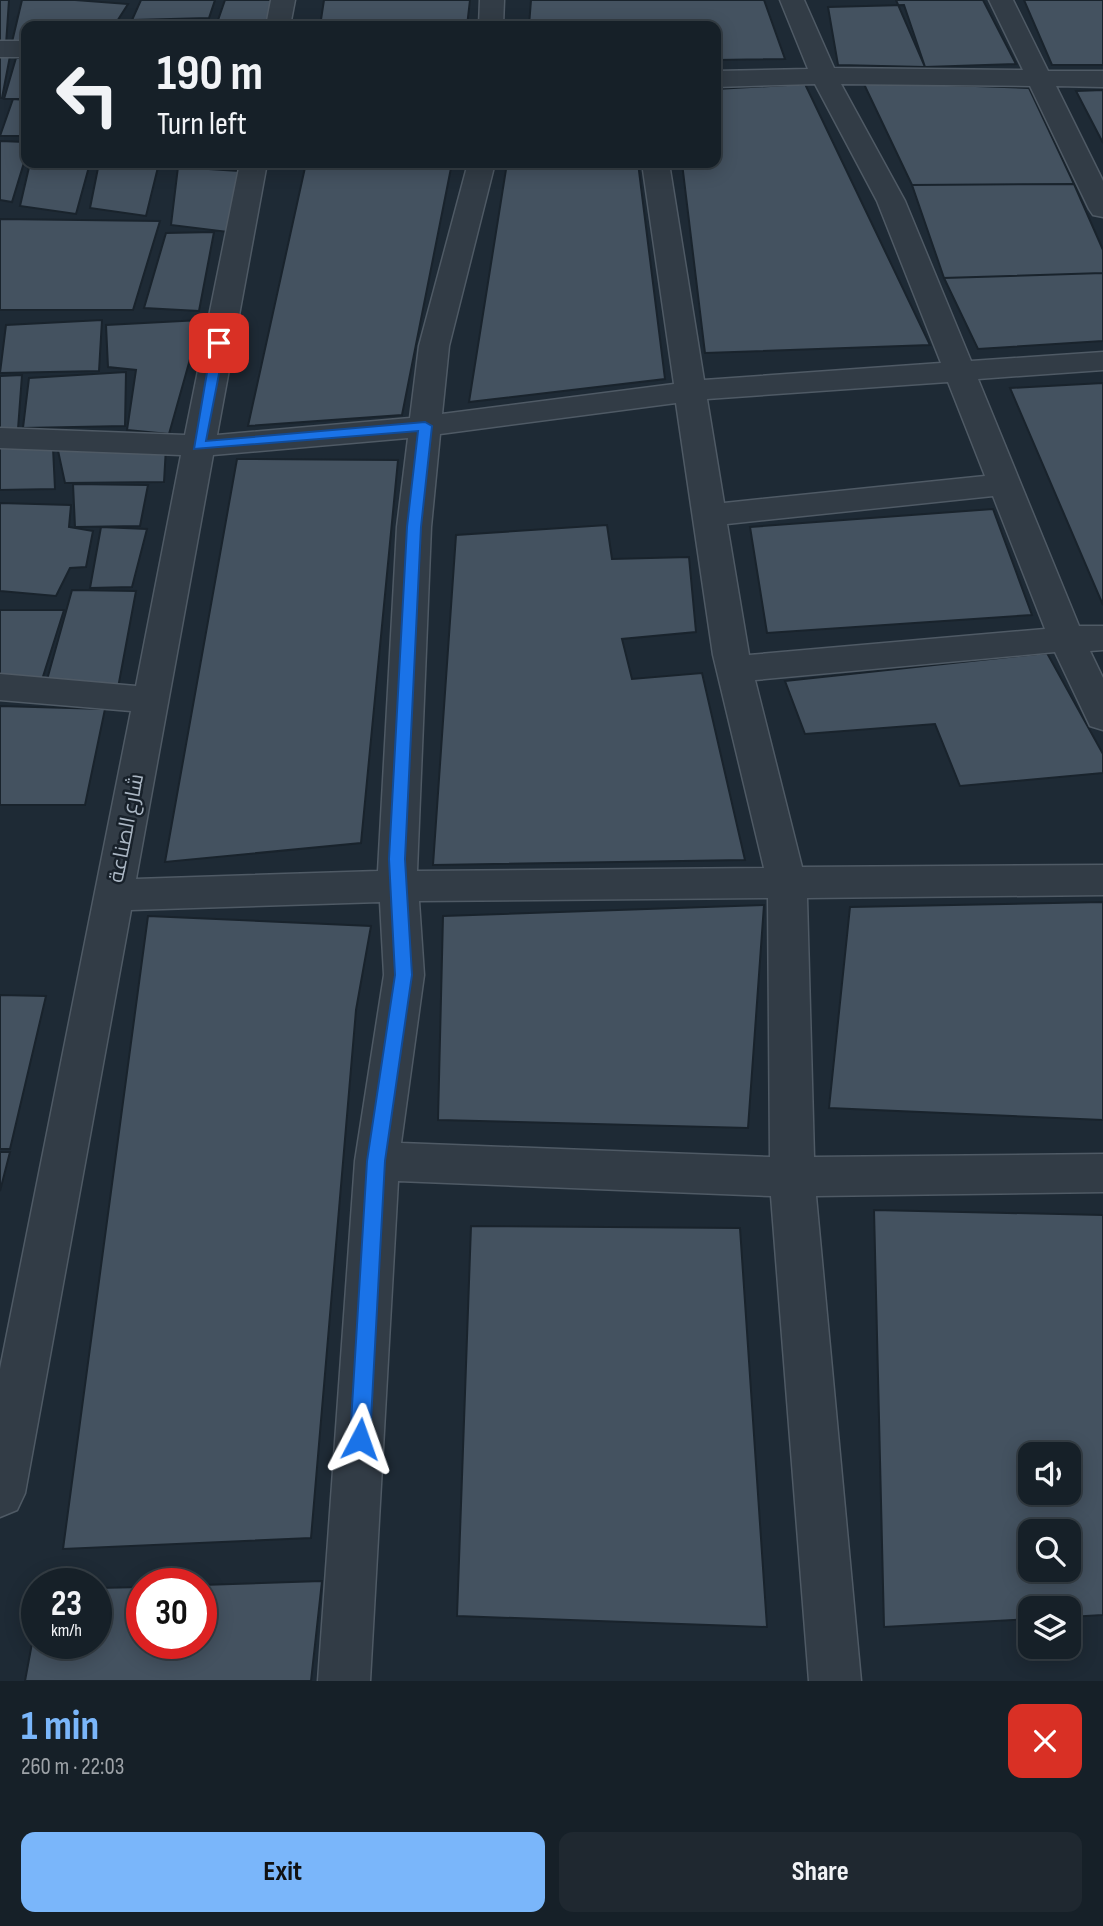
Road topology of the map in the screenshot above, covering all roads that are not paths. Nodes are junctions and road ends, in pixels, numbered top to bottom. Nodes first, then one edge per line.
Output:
1 (282, 0) edge
2 (492, 0) edge
3 (792, 0) edge
4 (1001, 0) edge
5 (279, 21) edge
6 (491, 21) edge
7 (0, 49) edge
8 (21, 49) edge
9 (824, 76) junction
10 (721, 79) edge
11 (1103, 79) edge
12 (1039, 80) junction
13 (252, 168) edge
14 (480, 168) edge
15 (656, 168) edge
16 (1103, 209) edge
17 (1103, 360) edge
18 (962, 369) junction
19 (690, 391) junction
20 (425, 426) junction
21 (0, 438) edge
22 (199, 446) junction
23 (1006, 484) junction
24 (711, 515) junction
25 (1103, 638) edge
26 (1067, 639) junction
27 (734, 669) junction
28 (0, 687) edge
29 (151, 700) junction
30 (1103, 718) edge
31 (1103, 880) edge
32 (787, 884) junction
33 (398, 886) junction
34 (114, 895) junction
35 (376, 1161) junction
36 (1103, 1173) edge
37 (792, 1177) junction
38 (0, 1493) edge
39 (344, 1681) edge
40 (835, 1681) edge

1 - 5 street
2 - 6 street
3 - 9 street
4 - 12 street
7 - 8 street
9 - 10 street
9 - 12 street
9 - 18 street
11 - 12 street
12 - 16 street
13 - 22 street, شارع الصناعة
14 - 20 street
15 - 19 street
17 - 18 street
18 - 19 street
18 - 23 street
19 - 20 street
19 - 24 street
20 - 22 street
20 - 33 street
21 - 22 street
22 - 29 street, شارع الصناعة
23 - 24 street
23 - 26 street
24 - 27 street
25 - 26 street
26 - 27 street
26 - 30 street
27 - 32 street
28 - 29 street
29 - 34 street, شارع الصناعة
31 - 32 street
32 - 33 street
32 - 37 street
33 - 34 street
33 - 35 street
34 - 38 street, شارع الصناعة
35 - 37 street
35 - 39 street
36 - 37 street
37 - 40 street

